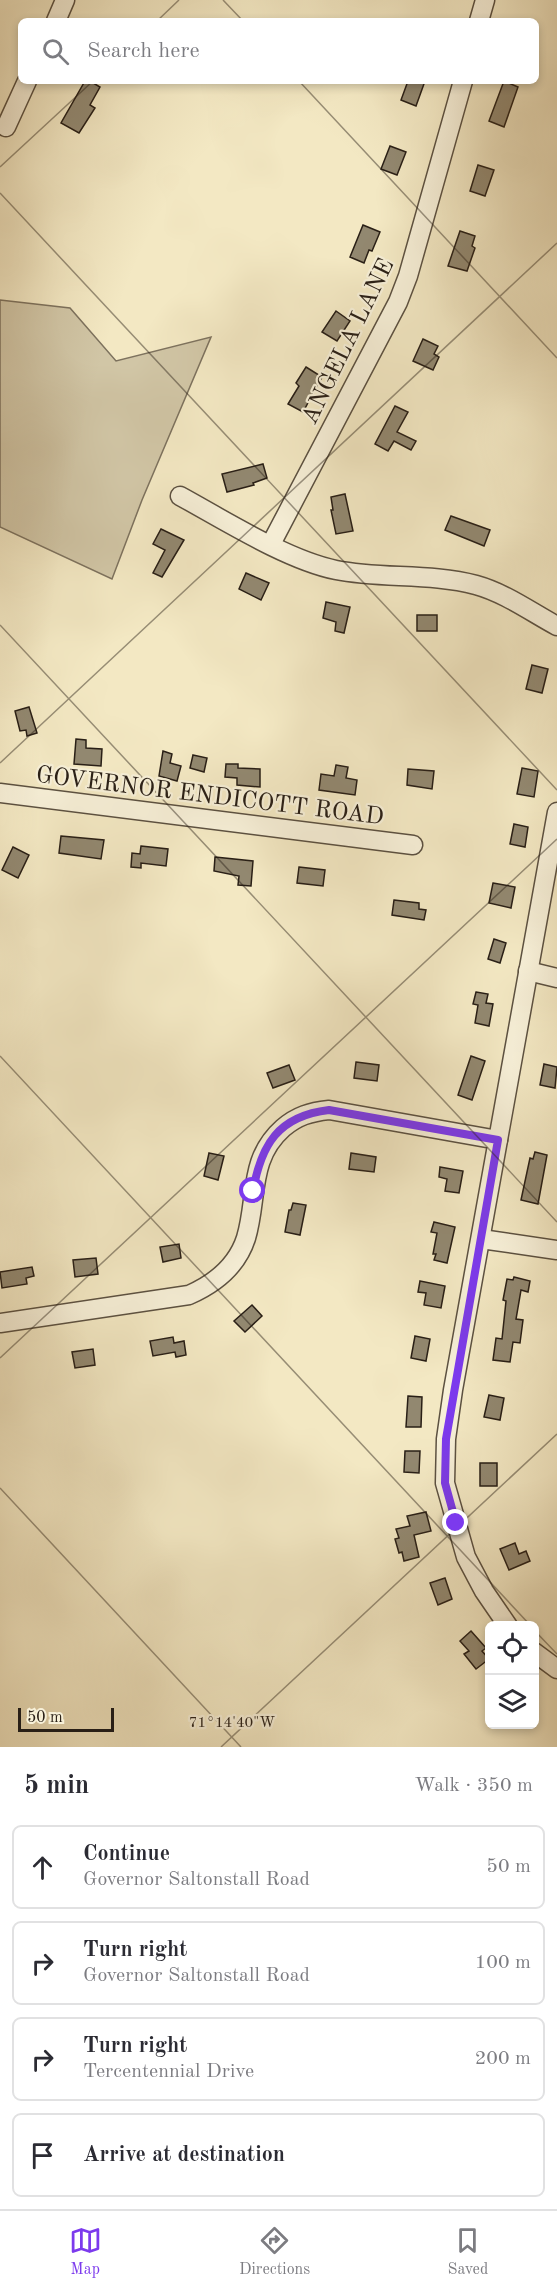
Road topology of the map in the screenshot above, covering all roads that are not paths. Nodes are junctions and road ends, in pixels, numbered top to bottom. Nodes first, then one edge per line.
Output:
1 (66, 0) edge
2 (485, 0) edge
3 (57, 18) edge
4 (480, 18) edge
5 (26, 84) edge
6 (461, 84) edge
7 (6, 127) dead end
8 (180, 496) dead end
9 (271, 544) junction
10 (557, 626) edge
11 (0, 793) edge
12 (557, 812) edge
13 (414, 845) dead end
14 (528, 971) junction
15 (557, 978) edge
16 (498, 1140) junction
17 (481, 1239) junction
18 (557, 1250) edge
19 (0, 1323) edge
20 (505, 1621) edge
21 (539, 1656) edge
22 (557, 1669) edge

1 - 3 street
2 - 4 street
5 - 7 street
6 - 9 street, ANGELA LANE
8 - 9 street
9 - 10 street
11 - 13 street, GOVERNOR ENDICOTT ROAD
12 - 14 street
14 - 15 street
14 - 16 street
16 - 17 street
16 - 19 street
17 - 18 street
17 - 20 street
21 - 22 street

